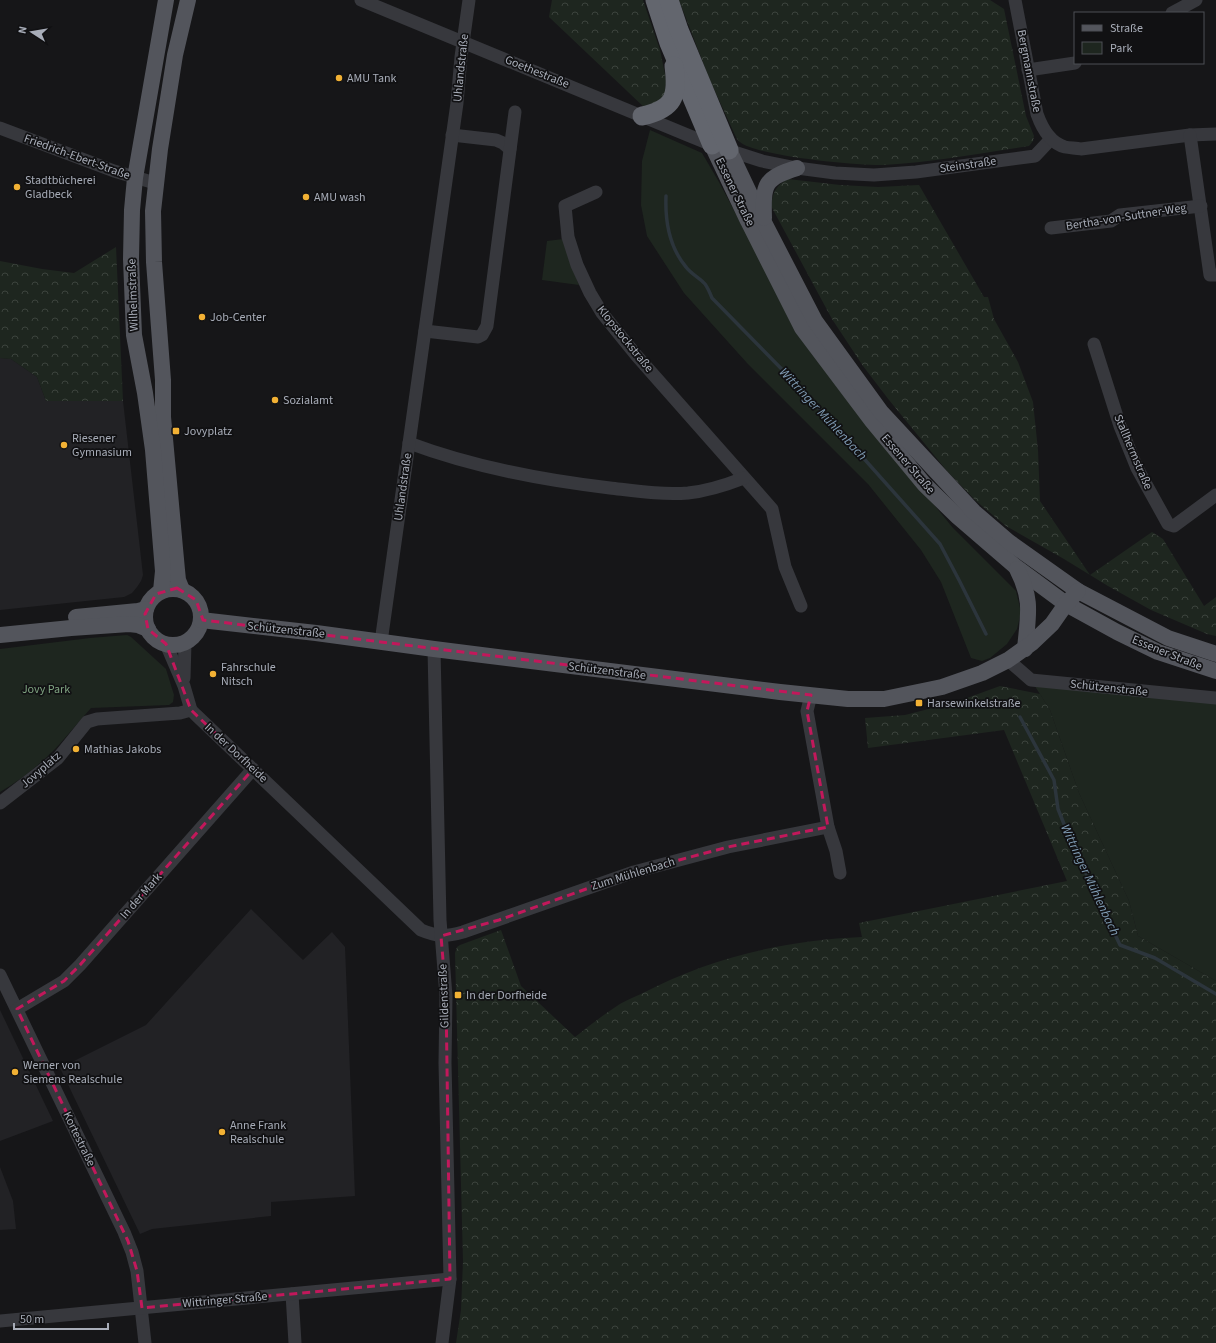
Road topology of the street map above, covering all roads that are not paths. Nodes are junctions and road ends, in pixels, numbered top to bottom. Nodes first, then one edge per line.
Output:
1 (166, 0) edge
2 (188, 0) edge
3 (362, 0) edge
4 (469, 0) edge
5 (655, 0) edge
6 (669, 0) edge
7 (1015, 0) edge
8 (1196, 0) edge
9 (1174, 12) edge
10 (463, 42) junction
11 (669, 43) junction
12 (1074, 63) edge
13 (1028, 70) junction
14 (515, 112) dead end
15 (642, 116) junction
16 (0, 128) edge
17 (1216, 134) edge
18 (1190, 135) junction
19 (452, 136) junction
20 (1051, 138) junction
21 (720, 147) junction
22 (510, 149) junction
23 (797, 168) junction
24 (135, 178) junction
25 (155, 183) junction
26 (596, 192) dead end
27 (1201, 206) junction
28 (764, 223) junction
29 (1051, 228) dead end
30 (1216, 275) edge
31 (425, 331) junction
32 (1094, 344) dead end
33 (409, 443) junction
34 (744, 478) junction
35 (1216, 495) edge
36 (1016, 567) junction
37 (182, 590) junction
38 (161, 591) junction
39 (1078, 591) junction
40 (1066, 604) junction
41 (801, 606) dead end
42 (146, 609) junction
43 (201, 620) junction
44 (0, 625) edge
45 (148, 629) junction
46 (0, 635) edge
47 (185, 642) junction
48 (381, 642) junction
49 (166, 644) junction
50 (434, 649) junction
51 (1025, 649) junction
52 (1216, 654) edge
53 (1008, 660) junction
54 (1216, 671) edge
55 (184, 686) junction
56 (811, 695) junction
57 (1216, 698) edge
58 (191, 710) junction
59 (253, 769) junction
60 (0, 803) edge
61 (828, 827) junction
62 (840, 873) dead end
63 (441, 936) junction
64 (0, 975) edge
65 (17, 1009) junction
66 (450, 1279) junction
67 (292, 1294) junction
68 (142, 1308) junction
69 (0, 1321) edge
70 (145, 1343) edge
71 (295, 1343) edge
72 (442, 1343) edge

1 - 24 main road, Wilhelmstraße
2 - 25 main road, Wilhelmstraße
3 - 10 street, Goethestraße
4 - 10 street, Uhlandstraße
5 - 11 highway
6 - 21 highway
7 - 13 street, Bergmannstraße
8 - 9 street
10 - 15 street, Goethestraße
10 - 19 street, Uhlandstraße
11 - 15 highway
11 - 21 highway
12 - 13 street
13 - 20 street, Bergmannstraße
14 - 22 street
15 - 21 street, Goethestraße
16 - 24 street, Friedrich-Ebert-Straße
17 - 18 street
18 - 20 street
18 - 27 street, Bertha-von-Suttner-Weg
19 - 22 street
19 - 31 street, Uhlandstraße
20 - 23 street, Steinstraße
21 - 23 street, Steinstraße
21 - 28 main road, Essener Straße
21 - 36 main road, Essener Straße
22 - 31 street
23 - 28 main road
24 - 25 street, Friedrich-Ebert-Straße
24 - 38 main road, Wilhelmstraße
25 - 37 main road, Wilhelmstraße
26 - 34 street, Klopstockstraße
27 - 29 street, Bertha-von-Suttner-Weg
27 - 30 street, Bertha-von-Suttner-Weg
28 - 39 main road, Essener Straße
31 - 33 street, Uhlandstraße
32 - 35 street, Stallhermstraße
33 - 34 street
33 - 48 street, Uhlandstraße
34 - 41 street, Klopstockstraße
36 - 40 main road, Essener Straße
36 - 51 main road
37 - 38 main road
37 - 43 main road
38 - 42 main road
39 - 40 main road, Schützenstraße
39 - 52 main road, Essener Straße
40 - 51 main road, Schützenstraße
40 - 54 main road, Essener Straße
42 - 44 main road
42 - 45 main road
43 - 47 main road
43 - 48 main road, Schützenstraße
45 - 46 main road
45 - 49 main road
47 - 49 main road
47 - 55 street
48 - 50 main road, Schützenstraße
49 - 55 street
50 - 56 main road, Schützenstraße
50 - 63 street, Gildenstraße
51 - 53 main road, Schützenstraße
53 - 56 main road, Schützenstraße
53 - 57 street, Schützenstraße
55 - 58 street
56 - 61 street
58 - 59 street, In der Dorfheide
58 - 60 street, Jovyplatz
59 - 63 street, In der Dorfheide
59 - 65 street, In der Mark
61 - 62 street
61 - 63 street, Zum Mühlenbach
63 - 66 street, Gildenstraße
64 - 65 street, Kortestraße
65 - 68 street, Kortestraße
66 - 67 street, Wittringer Straße
66 - 72 street, Gildenstraße
67 - 68 street, Wittringer Straße
67 - 71 street
68 - 69 street, Wittringer Straße
68 - 70 street, Kortestraße

